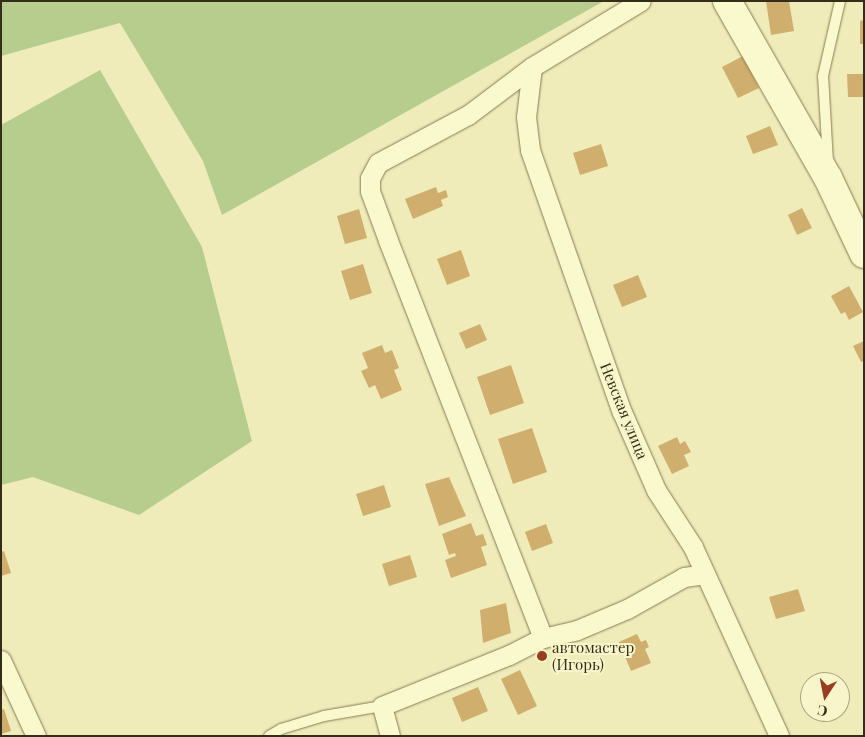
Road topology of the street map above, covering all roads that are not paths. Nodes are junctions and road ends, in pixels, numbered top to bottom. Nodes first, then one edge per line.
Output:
1 (641, 1) edge
2 (727, 1) edge
3 (840, 1) edge
4 (532, 67) junction
5 (828, 178) junction
6 (864, 254) edge
7 (705, 574) junction
8 (543, 638) junction
9 (1, 660) edge
10 (382, 706) junction
11 (36, 736) edge
12 (269, 736) edge
13 (390, 736) edge
14 (779, 736) edge

1 - 4 street
2 - 5 street
3 - 5 lane
4 - 7 street, Невская улица
4 - 8 street
5 - 6 street
7 - 8 street
7 - 14 street, Невская улица
8 - 10 street
9 - 11 street
10 - 12 lane
10 - 13 street

